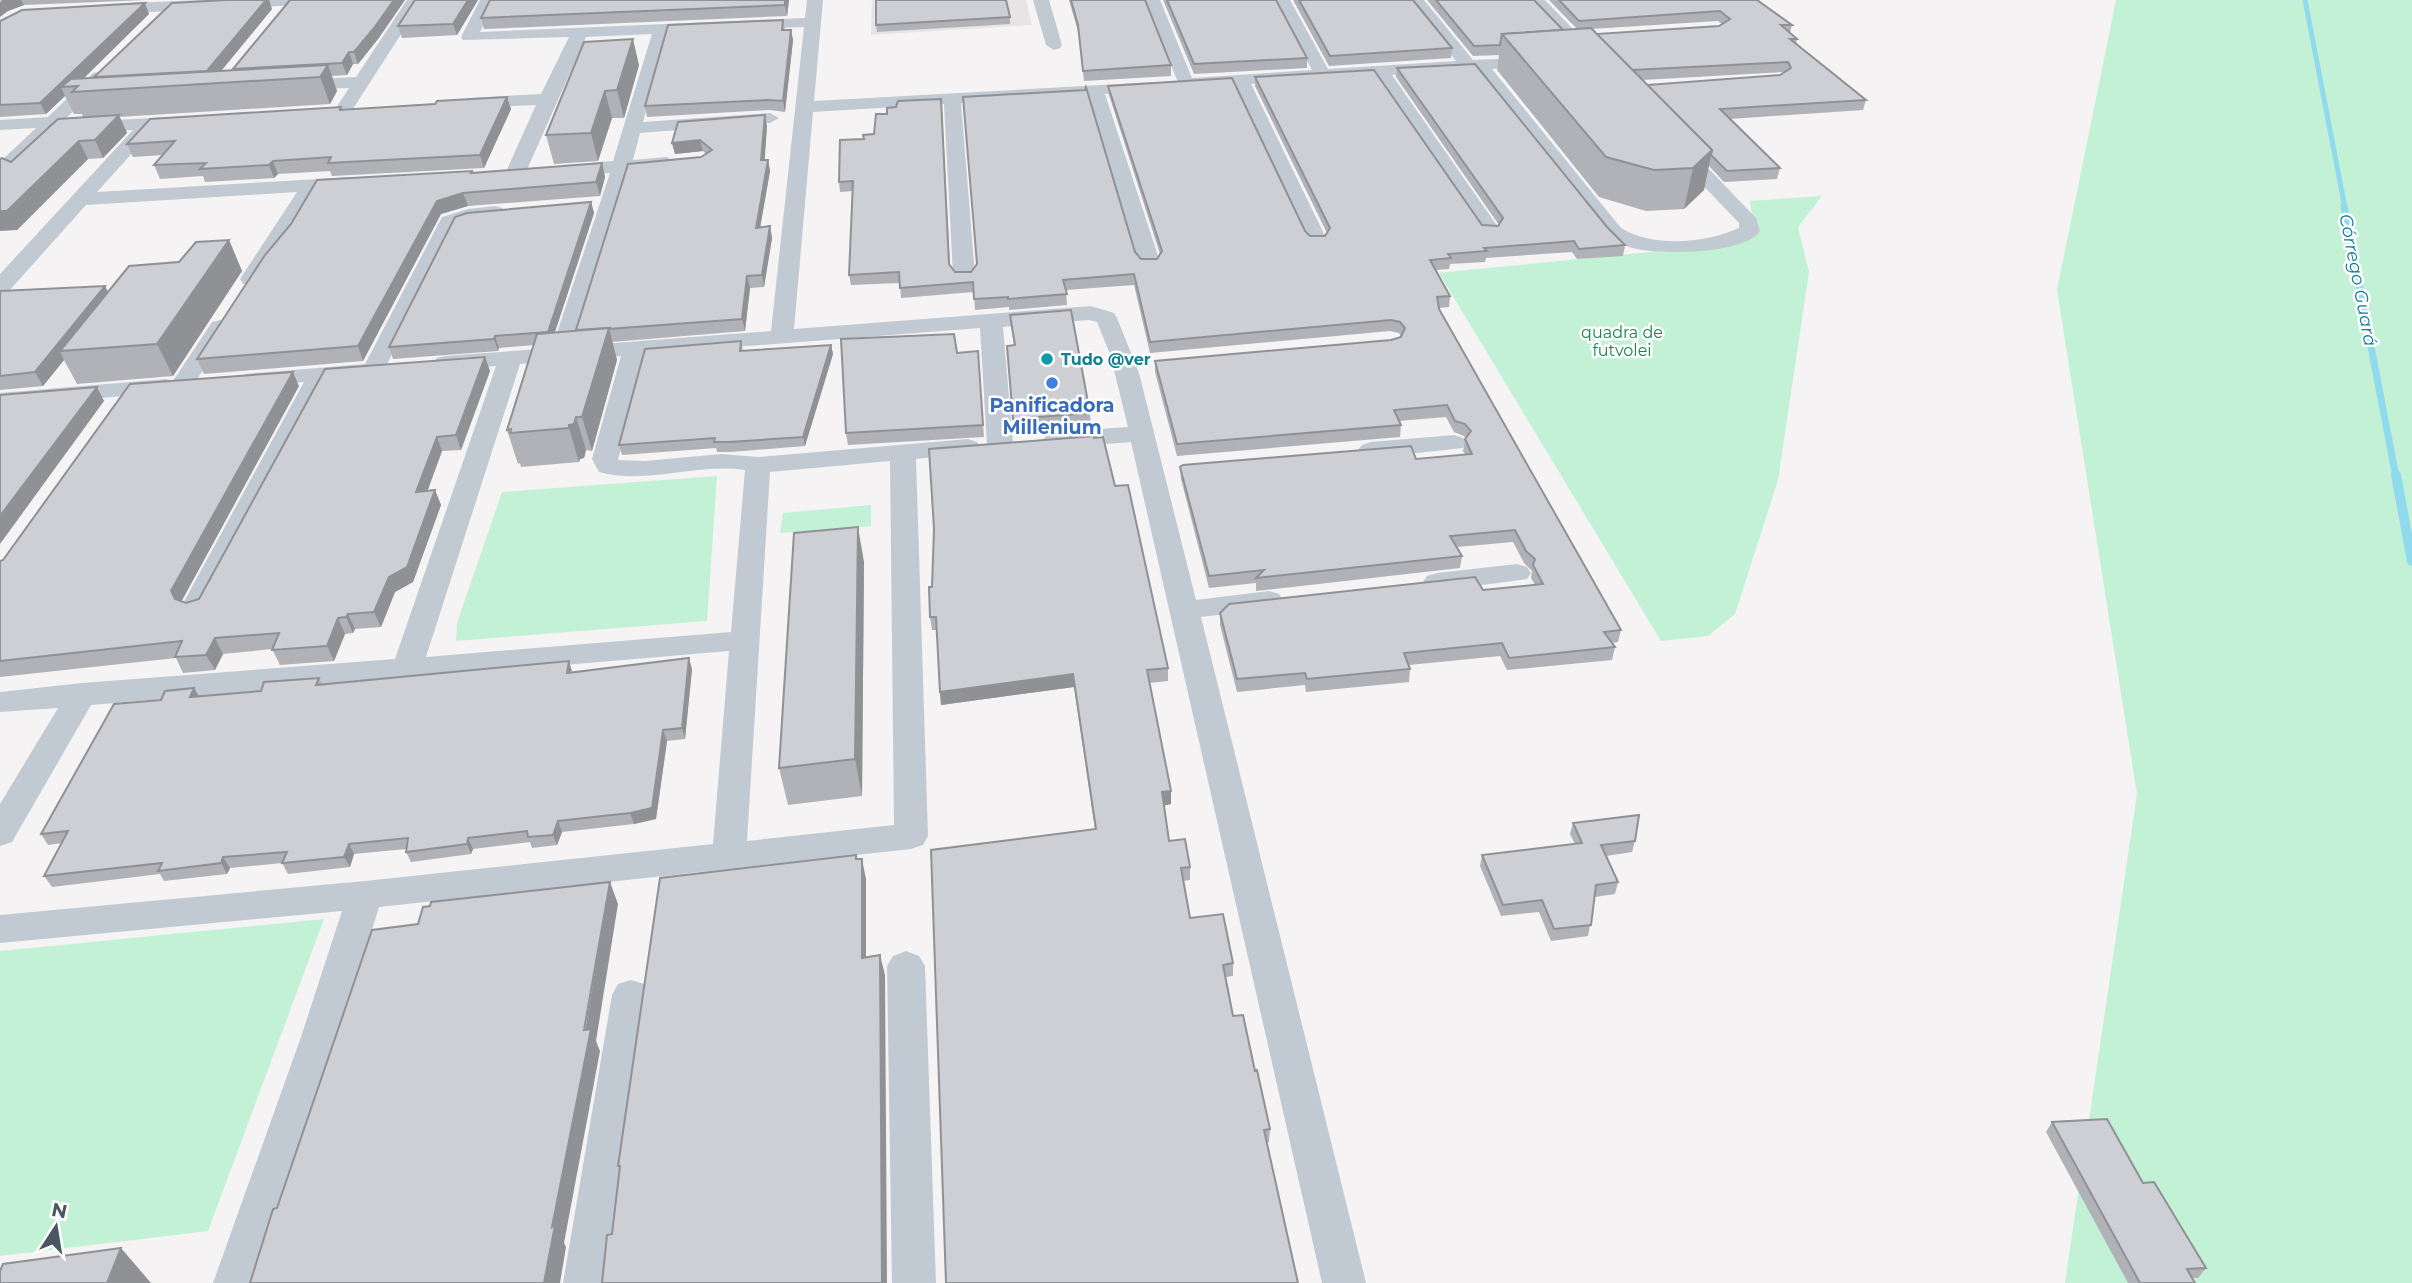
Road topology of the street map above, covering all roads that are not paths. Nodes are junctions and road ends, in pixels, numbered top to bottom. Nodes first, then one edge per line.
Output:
1 (300, 0) edge
2 (415, 0) edge
3 (488, 0) edge
4 (815, 0) edge
5 (1041, 0) edge
6 (1152, 0) edge
7 (1282, 0) edge
8 (1416, 0) edge
9 (1536, 0) edge
10 (252, 1) edge
11 (291, 1) edge
12 (172, 5) junction
13 (91, 10) edge
14 (275, 20) edge
15 (813, 22) junction
16 (153, 24) edge
17 (661, 30) junction
18 (579, 34) junction
19 (1598, 36) edge
20 (1572, 38) junction
21 (1054, 45) dead end
22 (1590, 57) junction
23 (591, 59) edge
24 (116, 61) edge
25 (566, 61) junction
26 (1474, 65) junction
27 (1380, 71) junction
28 (1603, 71) edge
29 (1322, 74) junction
30 (1240, 79) junction
31 (362, 82) junction
32 (1186, 83) junction
33 (284, 86) edge
34 (1095, 89) junction
35 (104, 96) edge
36 (79, 98) junction
37 (952, 98) junction
38 (547, 99) junction
39 (452, 104) edge
40 (804, 107) junction
41 (370, 109) edge
42 (770, 118) dead end
43 (204, 120) edge
44 (149, 123) junction
45 (0, 125) edge
46 (48, 126) junction
47 (632, 128) junction
48 (1667, 136) edge
49 (689, 161) edge
50 (621, 167) junction
51 (0, 173) edge
52 (366, 183) edge
53 (312, 186) junction
54 (81, 199) junction
55 (610, 202) junction
56 (585, 205) edge
57 (520, 210) edge
58 (1490, 230) edge
59 (1317, 240) edge
60 (1149, 262) edge
61 (964, 275) edge
62 (0, 287) edge
63 (243, 291) edge
64 (27, 296) edge
65 (0, 298) edge
66 (228, 314) edge
67 (991, 321) junction
68 (782, 338) junction
69 (635, 348) junction
70 (562, 354) junction
71 (510, 358) junction
72 (428, 365) edge
73 (401, 367) edge
74 (374, 369) junction
75 (321, 373) junction
76 (69, 374) edge
77 (182, 385) junction
78 (129, 389) junction
79 (52, 395) junction
80 (0, 400) edge
81 (113, 411) edge
82 (1140, 434) junction
83 (1021, 443) junction
84 (1454, 443) dead end
85 (903, 452) junction
86 (1344, 452) edge
87 (758, 465) junction
88 (1517, 573) dead end
89 (1406, 585) edge
90 (1295, 598) edge
91 (195, 607) edge
92 (1185, 610) junction
93 (744, 640) junction
94 (408, 666) junction
95 (82, 693) junction
96 (0, 702) edge
97 (0, 833) edge
98 (729, 857) junction
99 (365, 895) junction
100 (0, 929) edge
101 (906, 966) dead end
102 (631, 995) dead end
103 (235, 1283) edge
104 (585, 1283) edge
105 (914, 1283) edge
106 (1344, 1283) edge

1 - 11 street
2 - 31 street
3 - 18 street
4 - 15 street
5 - 21 street
6 - 32 street
7 - 29 street
8 - 26 street
9 - 20 street
10 - 11 street
10 - 12 street
11 - 14 street
12 - 13 street
12 - 16 street
15 - 17 street
15 - 40 street
17 - 18 street
17 - 47 street
18 - 25 street
19 - 20 street
20 - 22 street
22 - 26 street
22 - 28 street
23 - 25 street
24 - 36 street
25 - 38 street
26 - 27 street
26 - 48 street
27 - 29 street
27 - 58 street
29 - 30 street
30 - 32 street
30 - 59 street
31 - 33 street
31 - 41 street
32 - 34 street
34 - 37 street
34 - 60 street
35 - 36 street
36 - 46 street
37 - 40 street
37 - 61 street
38 - 39 street
38 - 50 street
40 - 68 street
42 - 47 street
43 - 44 street
44 - 46 street
44 - 54 street
45 - 46 street
46 - 51 street
47 - 50 street
49 - 50 street
50 - 55 street
52 - 53 street
53 - 54 street
53 - 63 street
54 - 62 street
55 - 56 street
55 - 70 street
57 - 74 street
64 - 65 street
66 - 77 street
67 - 68 street
67 - 82 street
67 - 83 street
68 - 69 street
69 - 70 street
69 - 87 street
70 - 71 street
71 - 72 street
71 - 94 street
73 - 74 street
74 - 75 street
75 - 77 street
75 - 91 street
76 - 79 street
77 - 78 street
78 - 79 street
78 - 81 street
79 - 80 street
82 - 83 street
82 - 92 street
83 - 85 street
84 - 86 street
85 - 87 street
85 - 98 street
87 - 93 street
88 - 89 street
90 - 92 street
92 - 106 street
93 - 94 street
93 - 98 street
94 - 95 street
95 - 96 street
95 - 97 street
98 - 99 street
99 - 100 street
99 - 103 street
101 - 105 street
102 - 104 street

